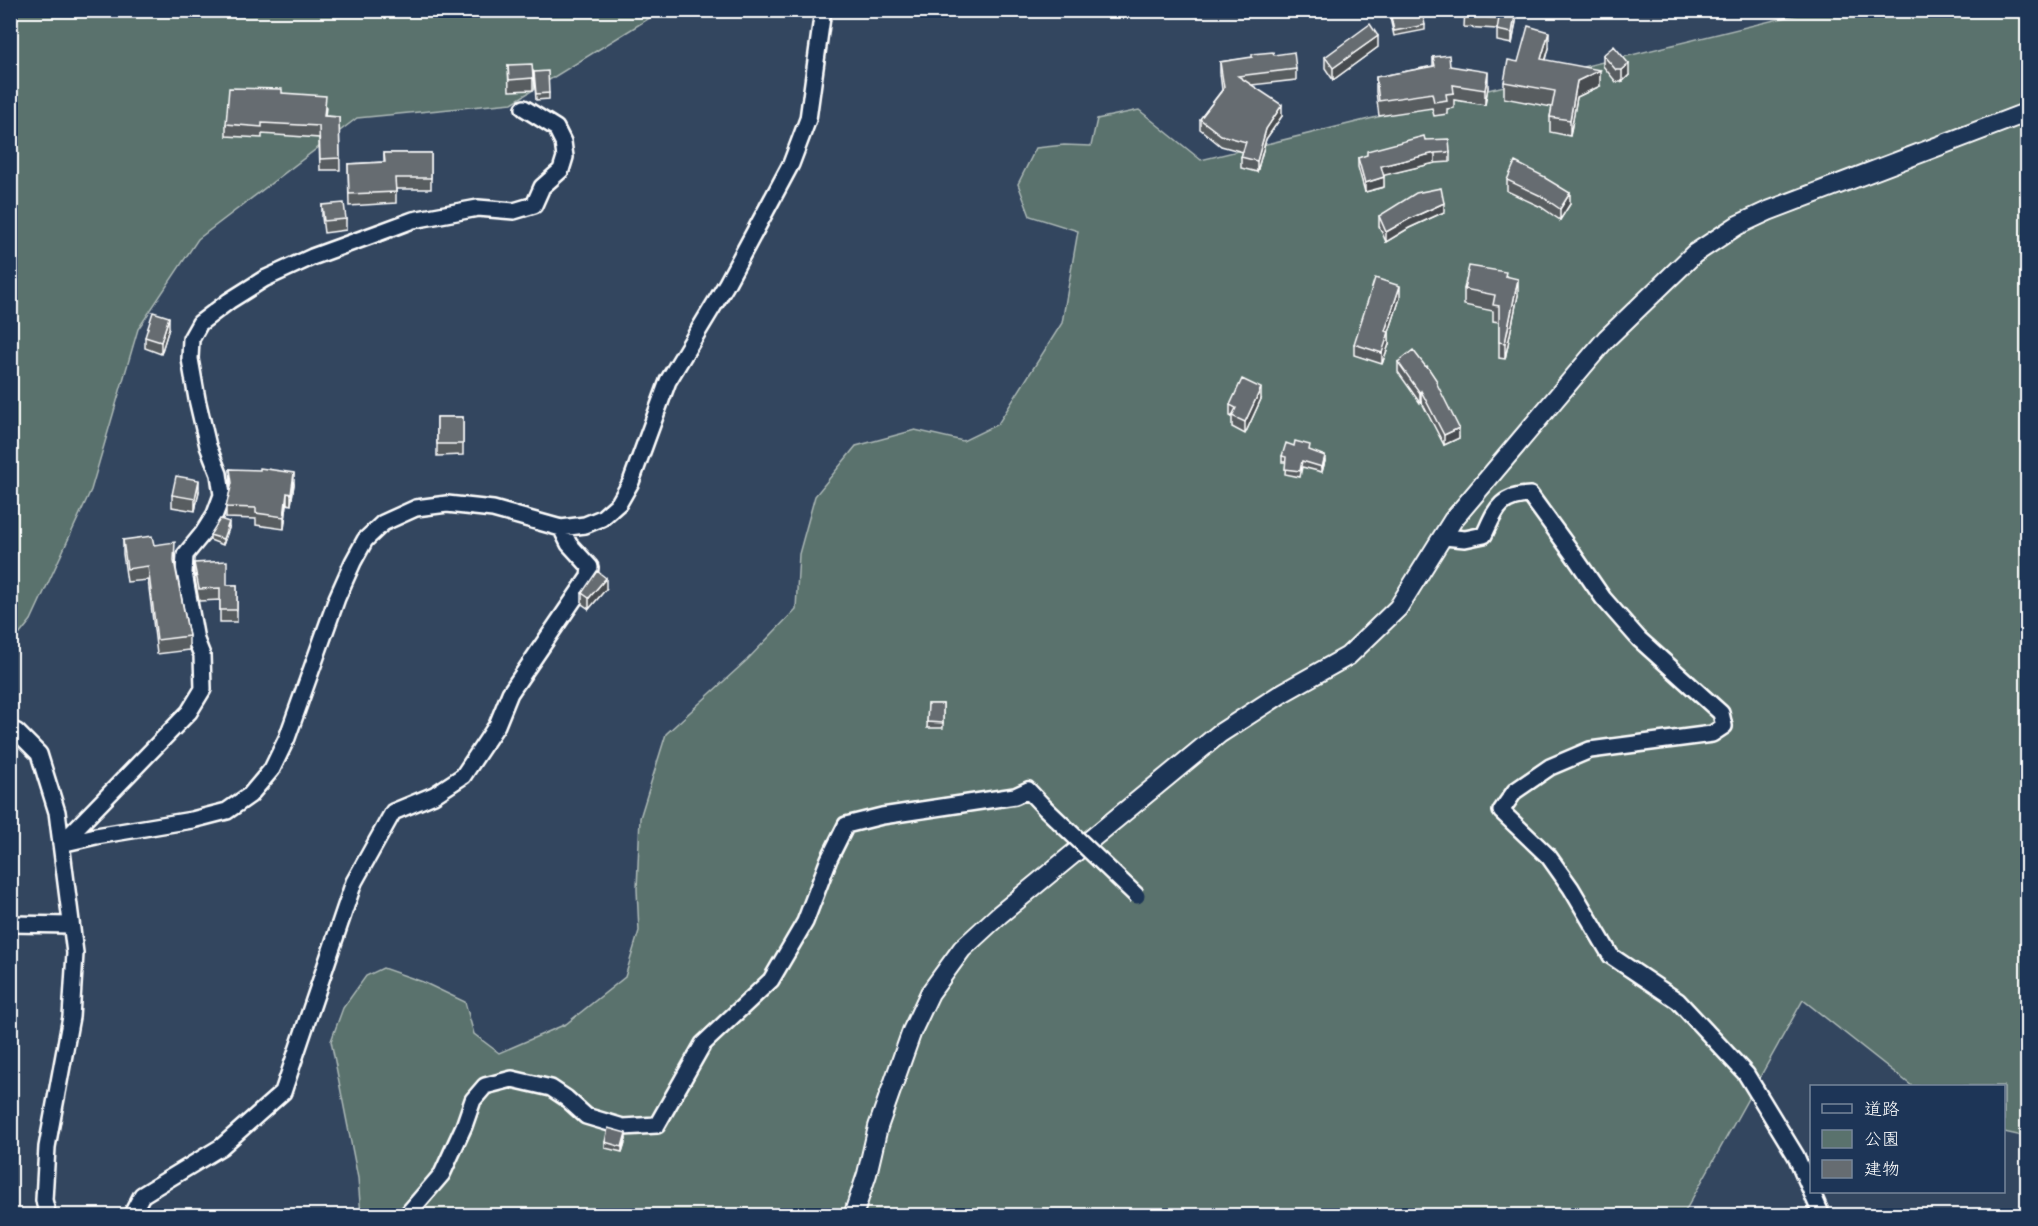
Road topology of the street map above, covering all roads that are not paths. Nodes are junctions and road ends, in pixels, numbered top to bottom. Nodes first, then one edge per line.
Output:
1 (823, 10) edge
2 (524, 108) dead end
3 (2028, 112) edge
4 (561, 528) junction
5 (1444, 537) junction
6 (10, 729) edge
7 (61, 844) junction
8 (1137, 896) dead end
9 (10, 924) edge
10 (70, 925) junction
11 (1810, 1188) edge
12 (1812, 1193) edge
13 (48, 1215) edge
14 (131, 1215) edge
15 (406, 1215) edge
16 (853, 1215) edge
17 (1822, 1215) edge

1 - 4 street
2 - 7 street
3 - 5 street
4 - 7 street
4 - 14 street
5 - 11 street
5 - 16 street
6 - 7 street
7 - 10 street
8 - 15 street, bridge
9 - 10 street
10 - 13 street
12 - 17 street

